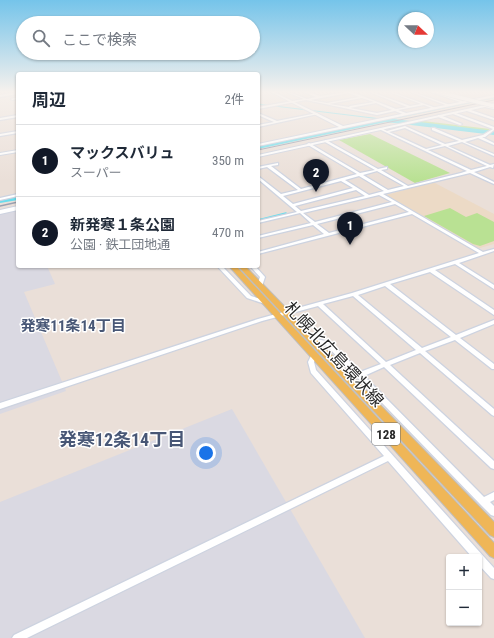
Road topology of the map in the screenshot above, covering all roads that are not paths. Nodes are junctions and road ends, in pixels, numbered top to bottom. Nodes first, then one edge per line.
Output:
1 (274, 121) edge
2 (283, 121) edge
3 (330, 121) edge
4 (374, 121) edge
5 (418, 121) edge
6 (452, 121) edge
7 (473, 121) edge
8 (277, 122) junction
9 (461, 124) dead end
10 (260, 126) edge
11 (342, 127) junction
12 (382, 128) junction
13 (434, 129) dead end
14 (494, 129) edge
15 (387, 131) junction
16 (16, 132) edge
17 (0, 135) edge
18 (478, 137) junction
19 (326, 141) junction
20 (462, 141) junction
21 (309, 144) junction
22 (494, 144) edge
23 (260, 145) edge
24 (445, 145) junction
25 (426, 150) junction
26 (16, 151) edge
27 (0, 154) edge
28 (494, 155) edge
29 (260, 156) edge
30 (277, 164) dead end
31 (268, 166) junction
32 (493, 166) edge
33 (260, 168) edge
34 (386, 168) dead end
35 (378, 170) junction
36 (471, 172) junction
37 (359, 174) junction
38 (260, 179) edge
39 (342, 179) junction
40 (494, 183) edge
41 (406, 186) junction
42 (356, 189) junction
43 (301, 190) junction
44 (387, 191) junction
45 (378, 193) junction
46 (16, 195) edge
47 (281, 195) junction
48 (368, 196) junction
49 (0, 199) edge
50 (395, 203) junction
51 (293, 205) junction
52 (16, 208) edge
53 (0, 212) edge
54 (302, 212) junction
55 (411, 213) junction
56 (260, 222) edge
57 (314, 223) junction
58 (328, 235) junction
59 (260, 236) edge
60 (494, 250) edge
61 (260, 253) edge
62 (484, 253) junction
63 (494, 257) edge
64 (455, 262) junction
65 (221, 268) edge
66 (234, 268) edge
67 (244, 268) edge
68 (254, 268) edge
69 (431, 270) junction
70 (386, 284) junction
71 (260, 285) junction
72 (494, 287) edge
73 (354, 294) junction
74 (265, 302) junction
75 (320, 304) junction
76 (494, 313) edge
77 (282, 314) junction
78 (494, 322) edge
79 (455, 337) junction
80 (312, 340) junction
81 (421, 351) junction
82 (314, 356) junction
83 (386, 364) junction
84 (494, 367) edge
85 (359, 375) junction
86 (0, 406) edge
87 (494, 413) edge
88 (390, 457) junction
89 (494, 466) edge
90 (494, 496) edge
91 (483, 501) junction
92 (494, 512) edge
93 (494, 531) edge
94 (494, 552) edge
95 (475, 554) edge
96 (482, 561) edge
97 (494, 575) edge
98 (17, 638) edge

1 - 8 street
2 - 8 street
3 - 11 street
4 - 11 street
5 - 12 street
6 - 9 street
7 - 14 street
8 - 10 street
11 - 23 street
12 - 15 street
12 - 19 street
13 - 20 street
14 - 18 street
15 - 24 street
15 - 25 street
16 - 17 street
18 - 20 street
18 - 22 street
19 - 21 street
19 - 35 street
20 - 24 street
20 - 28 street
21 - 29 street
21 - 37 street
24 - 25 street
24 - 32 street
25 - 36 street
26 - 27 street
30 - 31 street
31 - 33 street
31 - 43 street
32 - 36 street
34 - 35 street
35 - 37 street
35 - 41 street
36 - 40 street
36 - 41 street
37 - 39 street
37 - 44 street
38 - 47 street
39 - 42 street
39 - 43 street
41 - 44 street
42 - 48 street
42 - 51 street
43 - 47 street
44 - 45 street
45 - 48 street
45 - 50 street
46 - 49 street
47 - 51 street
48 - 54 street
50 - 55 street
50 - 57 street
51 - 54 street
52 - 53 street
54 - 56 street
54 - 57 street
55 - 58 street
55 - 62 street
57 - 58 street
57 - 59 street
58 - 61 street
60 - 62 street
62 - 63 street
62 - 64 street
64 - 69 street
64 - 72 street
65 - 74 street
66 - 74 main road, 札幌北広島環状線 / 128
67 - 71 main road, 札幌北広島環状線 / 128
68 - 71 street
69 - 70 street
69 - 76 street
70 - 73 street
70 - 79 street
71 - 77 main road, 札幌北広島環状線 / 128
73 - 75 street
73 - 81 street
74 - 77 main road, 札幌北広島環状線 / 128
75 - 77 street
75 - 83 street
77 - 80 main road, 札幌北広島環状線 / 128
77 - 82 main road, 札幌北広島環状線 / 128
77 - 86 street
78 - 79 street
79 - 81 street
79 - 84 street
80 - 85 street
80 - 93 main road, 札幌北広島環状線 / 128
81 - 83 street
81 - 87 street
82 - 88 street
82 - 94 main road, 札幌北広島環状線 / 128
83 - 85 street
83 - 89 street
85 - 91 street
88 - 95 street
88 - 98 street
90 - 91 street
91 - 92 street
96 - 97 street

